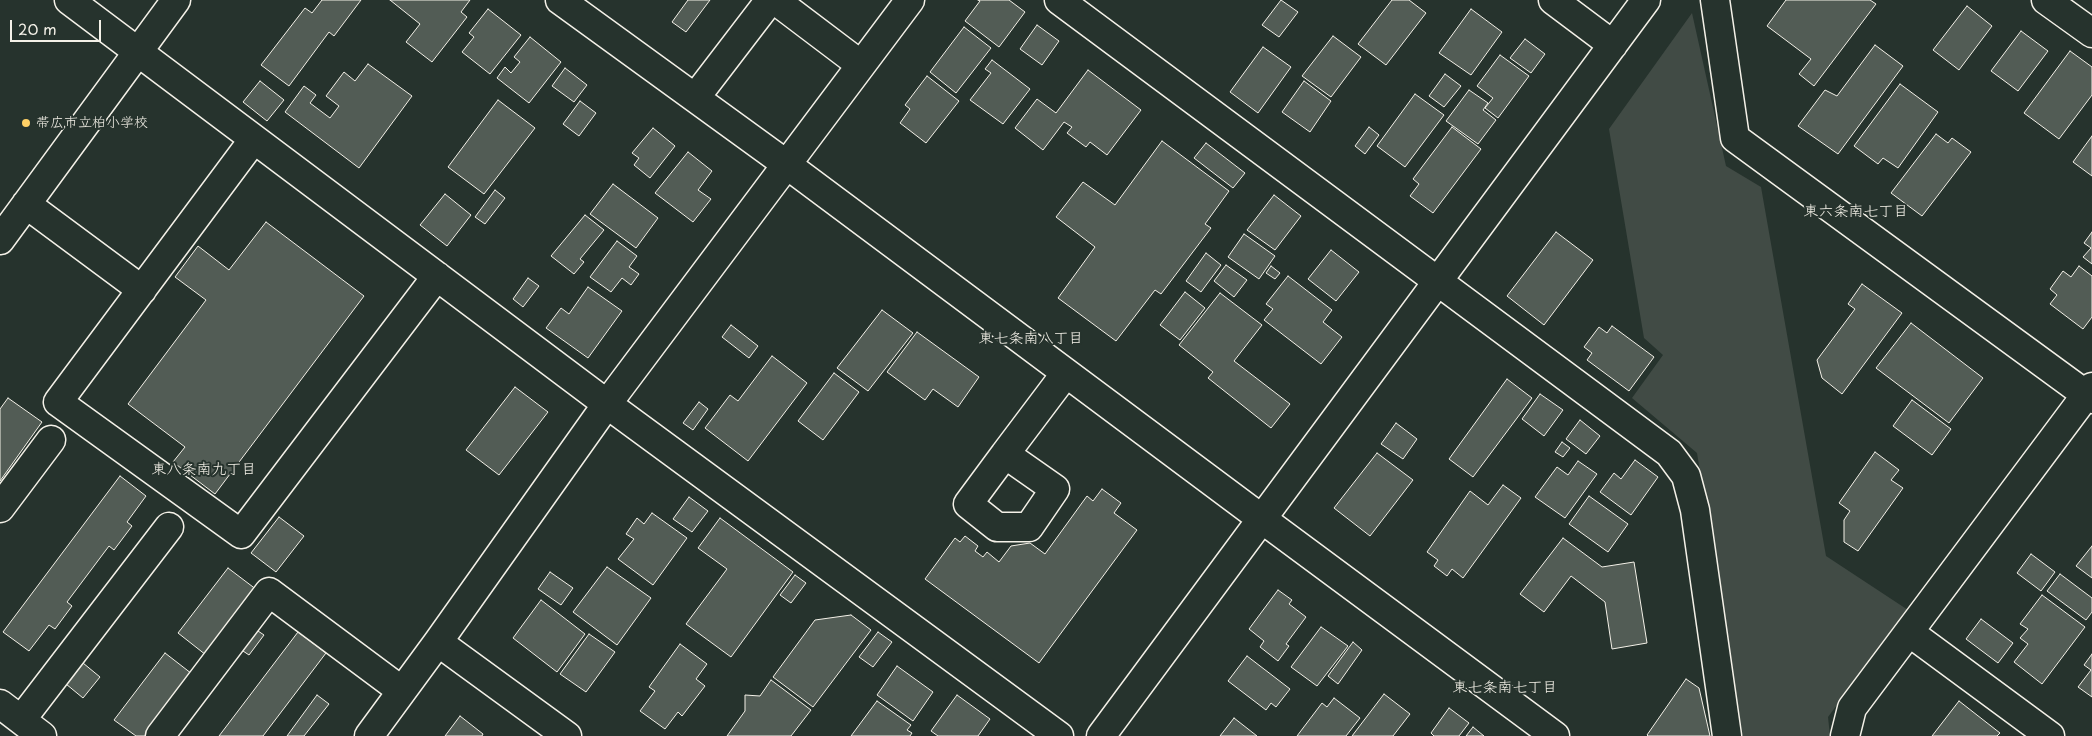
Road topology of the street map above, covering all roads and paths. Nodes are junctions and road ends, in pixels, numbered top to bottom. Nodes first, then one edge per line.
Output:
1 (69, 0) edge
2 (176, 0) edge
3 (560, 0) edge
4 (770, 0) edge
5 (775, 0) edge
6 (910, 0) edge
7 (1059, 0) edge
8 (1552, 0) edge
9 (1646, 0) edge
10 (1715, 0) edge
11 (2046, 0) edge
12 (2092, 33) edge
13 (1613, 45) junction
14 (138, 51) junction
15 (861, 65) junction
16 (695, 98) junction
17 (254, 139) junction
18 (786, 164) junction
19 (26, 204) junction
20 (0, 240) edge
21 (437, 276) junction
22 (1439, 281) junction
23 (142, 290) junction
24 (1066, 373) junction
25 (2090, 394) edge
26 (607, 404) junction
27 (51, 440) dead end
28 (1005, 454) dead end
29 (0, 508) edge
30 (1262, 520) junction
31 (169, 527) dead end
32 (1909, 632) junction
33 (438, 642) junction
34 (402, 691) junction
35 (10, 712) edge
36 (42, 736) edge
37 (160, 736) edge
38 (369, 736) edge
39 (567, 736) edge
40 (1060, 736) edge
41 (1101, 736) edge
42 (1556, 736) edge
43 (1727, 736) edge
44 (1845, 736) edge
45 (2050, 736) edge

1 - 14 street
2 - 14 street
3 - 16 street
4 - 16 street
5 - 15 street
6 - 15 street
7 - 22 street
8 - 13 street
9 - 13 street
10 - 25 street
11 - 12 street
13 - 22 street
14 - 17 street
14 - 19 street
15 - 18 street
16 - 18 street
17 - 21 street
17 - 23 street
18 - 24 street
18 - 26 street
19 - 20 street
19 - 23 street
21 - 23 street
21 - 26 street
22 - 30 street
22 - 43 street
24 - 28 street
24 - 30 street
25 - 32 street
26 - 33 street
26 - 40 street
27 - 29 street
30 - 41 street
30 - 42 street
31 - 35 street
32 - 44 street
32 - 45 street
33 - 34 street
33 - 39 street
34 - 37 street
34 - 38 street
35 - 36 street

